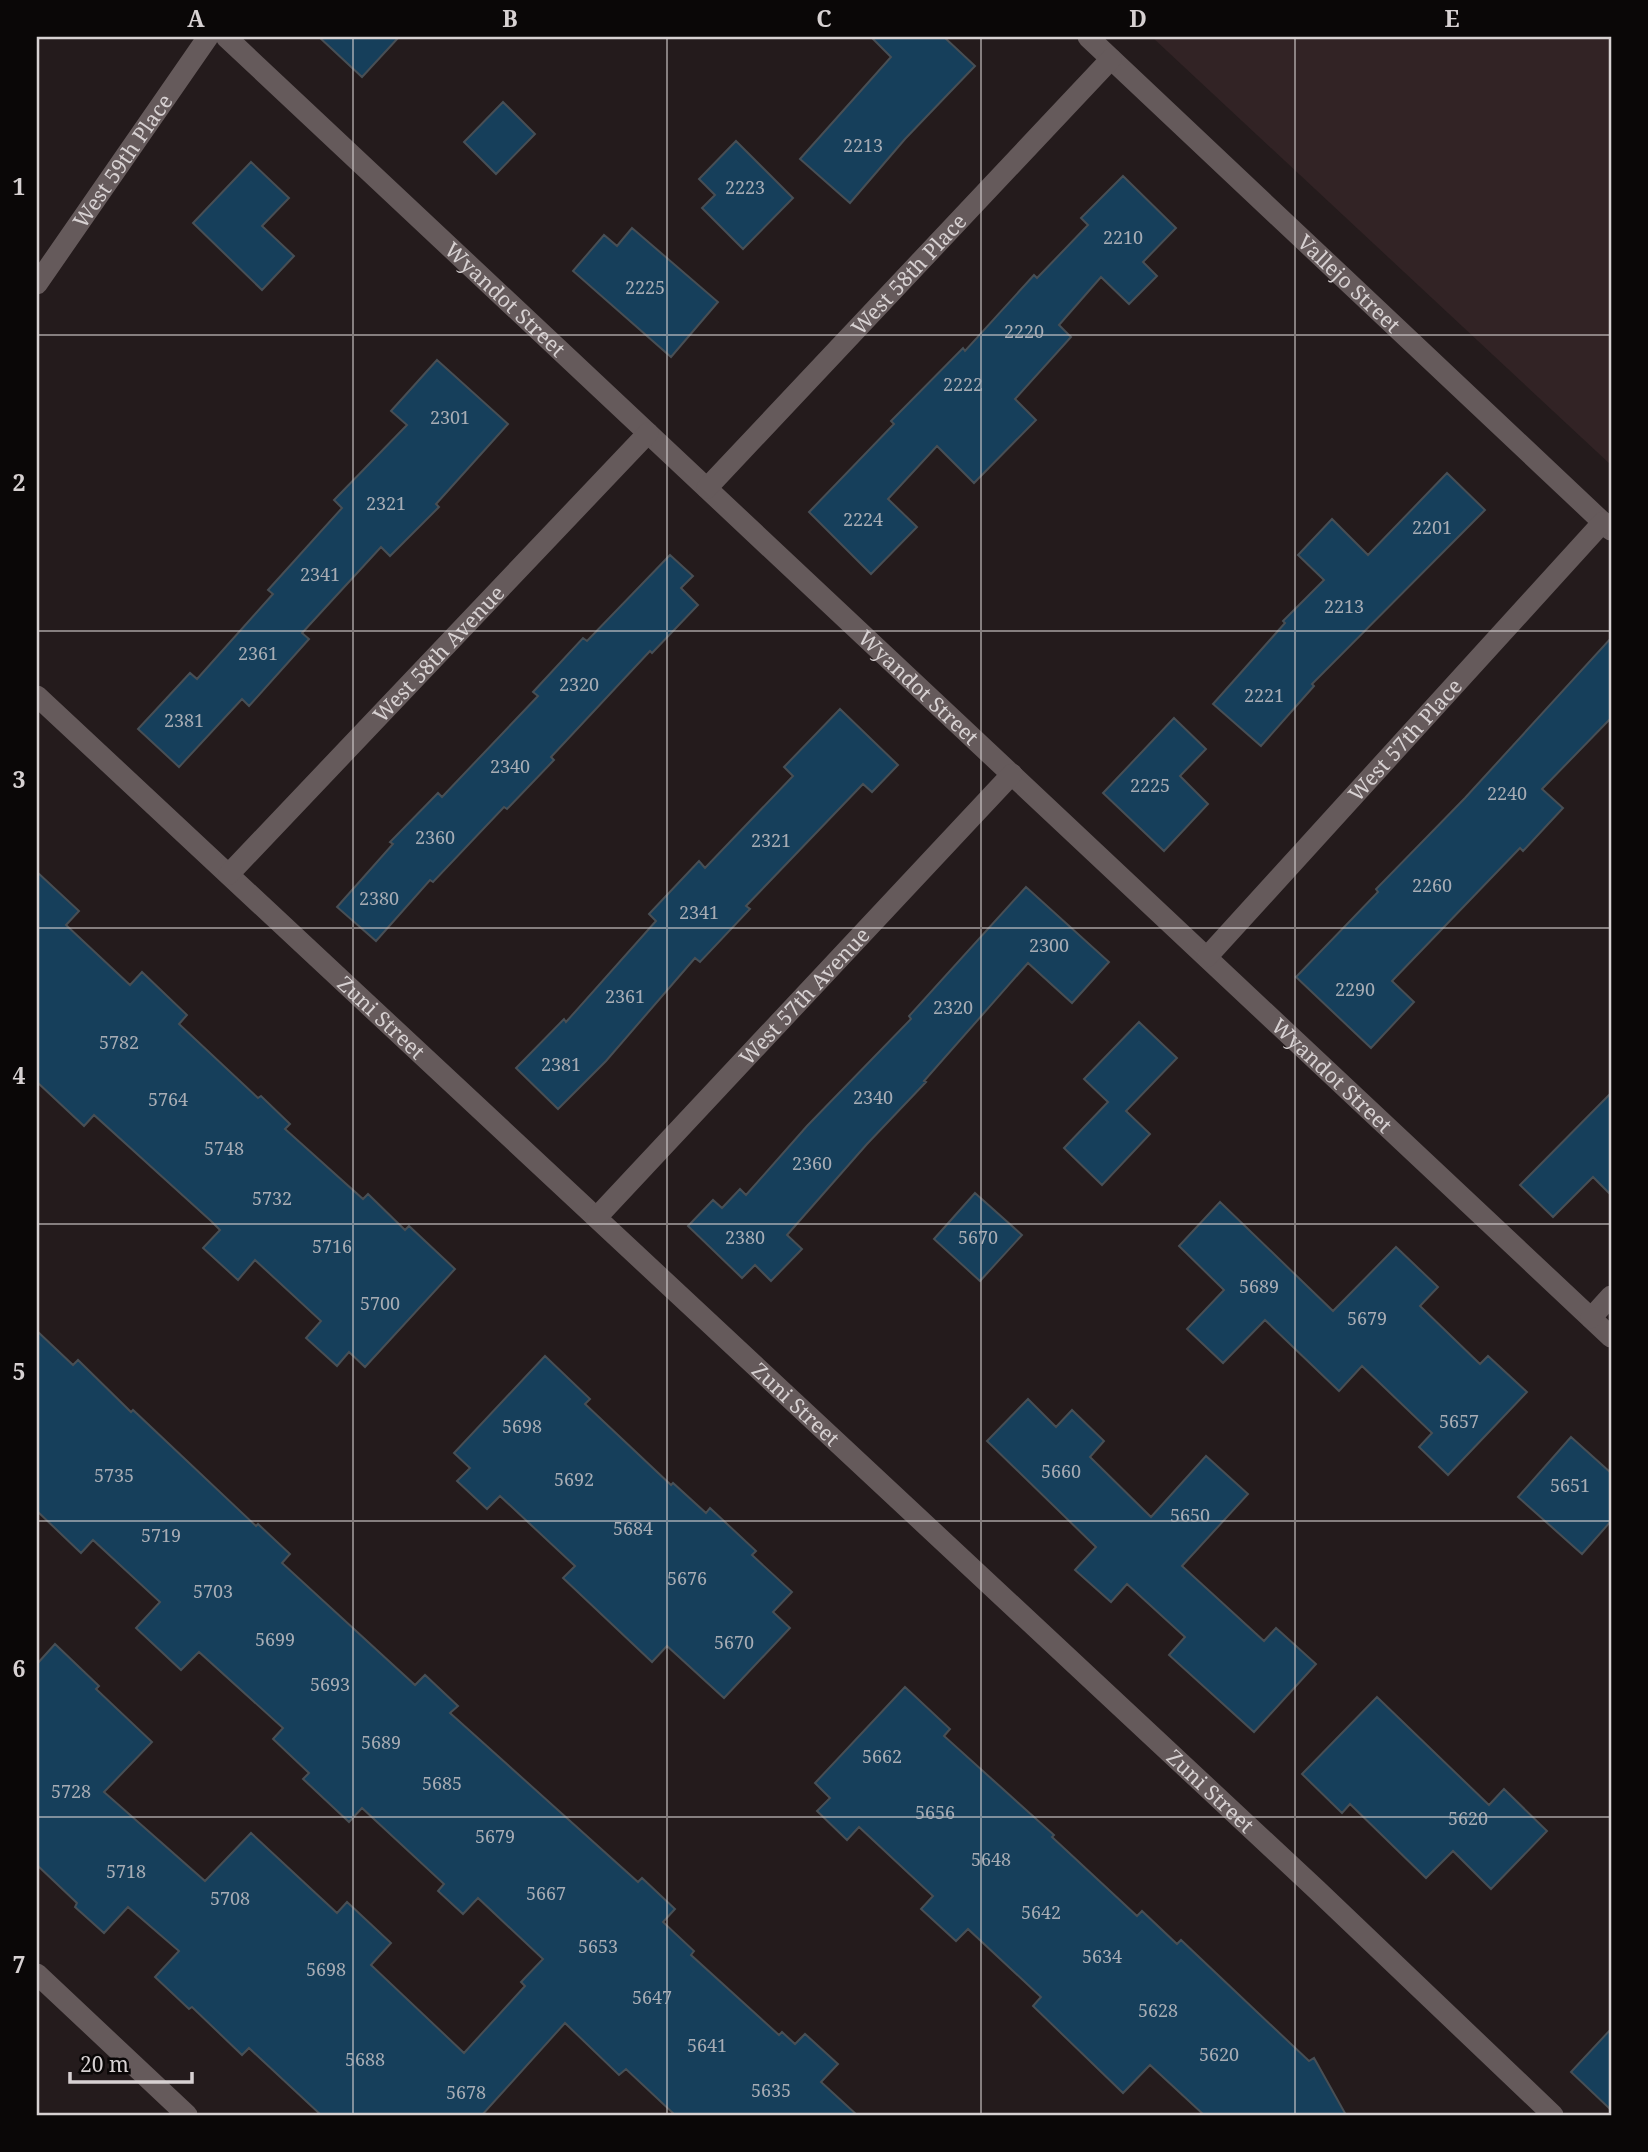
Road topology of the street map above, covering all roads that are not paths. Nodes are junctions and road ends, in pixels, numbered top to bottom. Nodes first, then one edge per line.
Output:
1 (208, 37) edge
2 (226, 37) edge
3 (1088, 37) edge
4 (1111, 59) junction
5 (37, 284) edge
6 (648, 433) junction
7 (707, 488) junction
8 (1607, 526) edge
9 (37, 696) edge
10 (1012, 774) junction
11 (229, 874) junction
12 (1207, 957) junction
13 (597, 1217) junction
14 (1611, 1296) edge
15 (1591, 1318) junction
16 (1611, 1337) edge
17 (37, 1974) edge
18 (187, 2115) edge
19 (1553, 2115) edge

1 - 5 street, West 59th Place
2 - 6 street, Wyandot Street
3 - 4 street, Vallejo Street
4 - 7 street, West 58th Place
4 - 8 street, Vallejo Street
6 - 7 street, Wyandot Street
6 - 11 street, West 58th Avenue
7 - 10 street, Wyandot Street
8 - 12 street, West 57th Place
9 - 11 street, Zuni Street
10 - 12 street, Wyandot Street
10 - 13 street, West 57th Avenue
11 - 13 street, Zuni Street
12 - 15 street, Wyandot Street
13 - 19 street, Zuni Street
14 - 15 street
15 - 16 street, Wyandot Street
17 - 18 street

